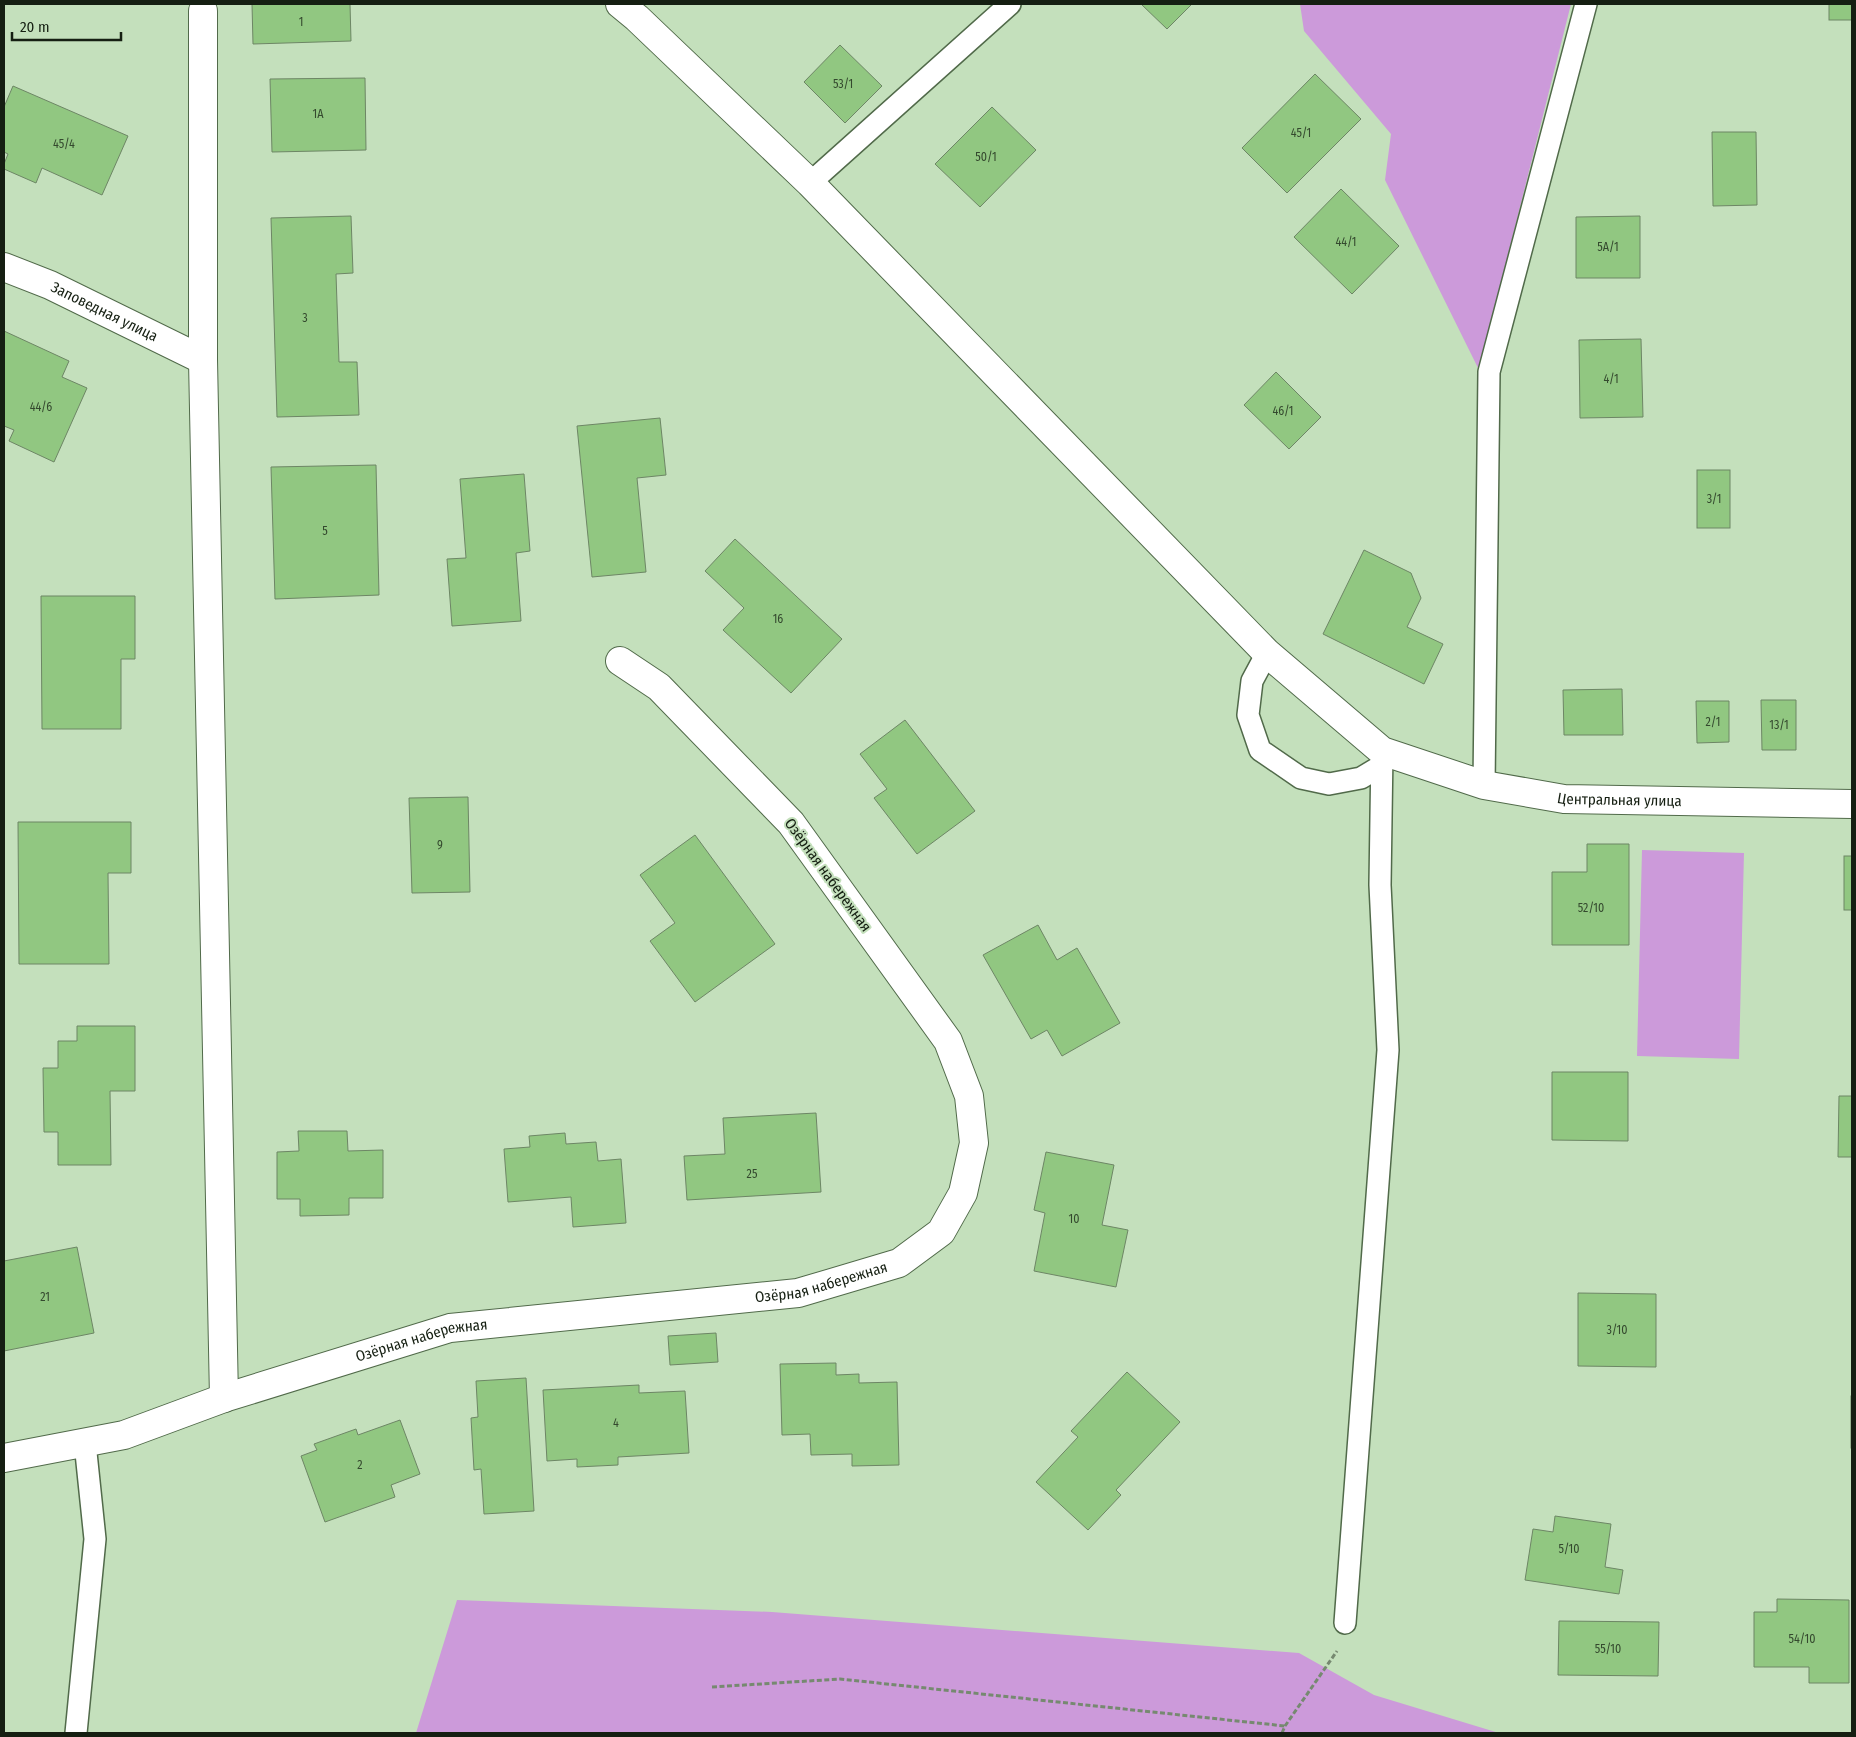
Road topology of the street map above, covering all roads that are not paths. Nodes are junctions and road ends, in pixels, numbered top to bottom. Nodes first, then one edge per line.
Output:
1 (620, 4) edge
2 (1010, 4) edge
3 (1586, 4) edge
4 (203, 11) dead end
5 (810, 183) junction
6 (4, 267) edge
7 (203, 360) junction
8 (1267, 653) junction
9 (620, 661) dead end
10 (1386, 757) junction
11 (1484, 785) junction
12 (1852, 804) edge
13 (224, 1398) junction
14 (85, 1443) junction
15 (4, 1458) edge
16 (1345, 1622) road end
17 (76, 1733) edge

1 - 5 street
2 - 5 lane
3 - 11 lane
4 - 7 street
5 - 8 street
6 - 7 street, Заповедная улица
7 - 13 street
8 - 10 street
8 - 10 lane
9 - 13 street, Озёрная набережная
10 - 11 street, Центральная улица
10 - 16 lane
11 - 12 street, Центральная улица
13 - 14 street, Озёрная набережная
14 - 15 street, Озёрная набережная
14 - 17 lane

